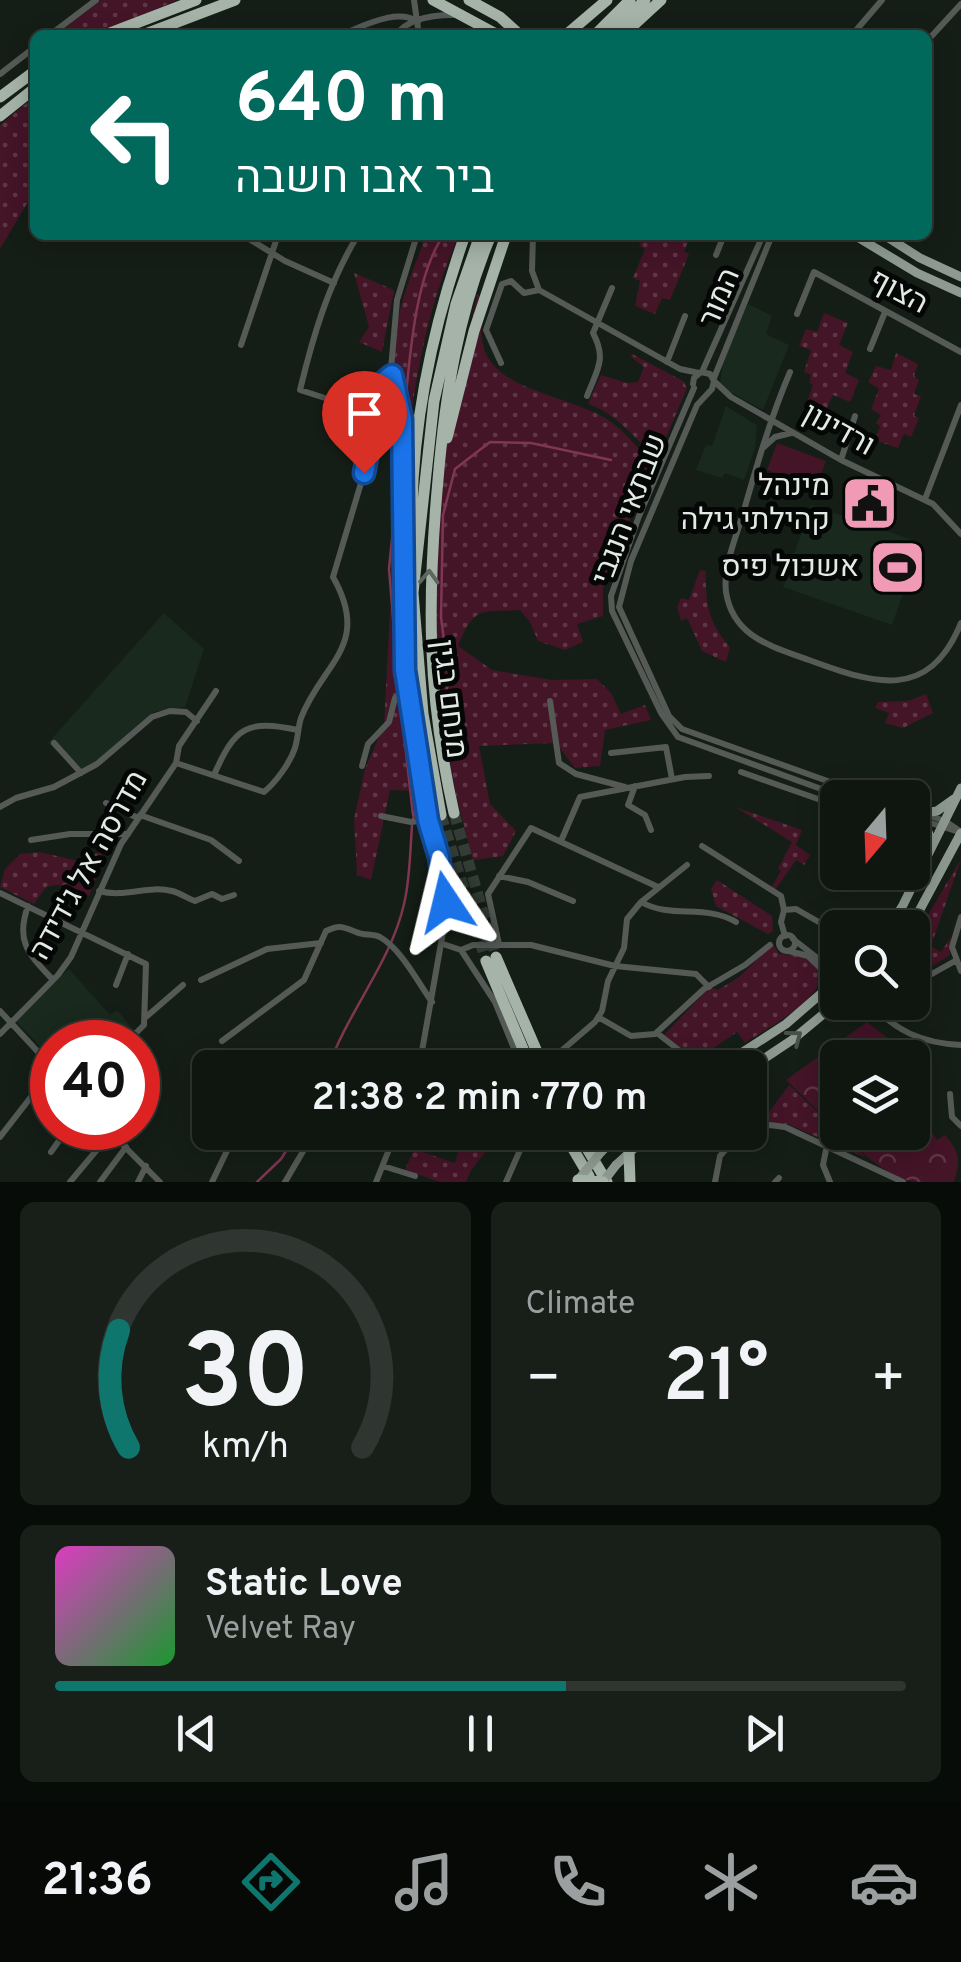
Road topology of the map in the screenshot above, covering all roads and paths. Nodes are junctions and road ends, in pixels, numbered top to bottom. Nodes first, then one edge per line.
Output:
1 (96, 0) edge
2 (196, 0) edge
3 (235, 0) edge
4 (414, 0) edge
5 (434, 0) edge
6 (469, 0) edge
7 (630, 0) edge
8 (645, 0) edge
9 (661, 0) edge
10 (882, 0) edge
11 (602, 4) edge
12 (961, 4) edge
13 (463, 15) junction
14 (418, 22) junction
15 (57, 30) edge
16 (117, 30) edge
17 (156, 30) edge
18 (354, 30) edge
19 (400, 30) edge
20 (419, 30) edge
21 (489, 30) edge
22 (515, 30) edge
23 (572, 30) edge
24 (584, 30) edge
25 (600, 30) edge
26 (614, 30) edge
27 (629, 30) edge
28 (856, 30) edge
29 (932, 36) edge
30 (30, 51) edge
31 (0, 74) edge
32 (30, 75) edge
33 (30, 92) edge
34 (0, 97) edge
35 (0, 116) edge
36 (251, 240) edge
37 (276, 240) edge
38 (356, 240) edge
39 (416, 240) edge
40 (463, 240) edge
41 (478, 240) edge
42 (489, 240) edge
43 (504, 240) edge
44 (532, 240) edge
45 (722, 240) edge
46 (764, 240) edge
47 (765, 240) edge
48 (862, 240) edge
49 (892, 240) edge
50 (271, 252) junction
51 (716, 255) dead end
52 (961, 277) edge
53 (334, 283) junction
54 (612, 288) dead end
55 (539, 290) junction
56 (961, 292) edge
57 (885, 312) junction
58 (797, 314) dead end
59 (685, 316) dead end
60 (598, 324) junction
61 (241, 345) dead end
62 (870, 349) dead end
63 (961, 352) edge
64 (667, 362) junction
65 (500, 363) dead end
66 (680, 369) junction
67 (790, 372) dead end
68 (700, 373) junction
69 (392, 375) junction
70 (714, 380) junction
71 (694, 386) junction
72 (709, 392) junction
73 (587, 396) dead end
74 (732, 397) junction
75 (961, 405) edge
76 (353, 406) dead end
77 (855, 416) dead end
78 (770, 418) junction
79 (796, 434) junction
80 (760, 452) junction
81 (841, 460) junction
82 (438, 481) junction
83 (925, 499) junction
84 (961, 534) edge
85 (413, 594) junction
86 (961, 622) edge
87 (409, 686) junction
88 (216, 691) dead end
89 (550, 700) dead end
90 (197, 720) junction
91 (298, 730) junction
92 (54, 742) dead end
93 (611, 753) dead end
94 (176, 763) junction
95 (362, 766) dead end
96 (741, 772) dead end
97 (82, 773) junction
98 (214, 775) junction
99 (708, 776) dead end
100 (672, 780) junction
101 (822, 780) edge
102 (631, 787) junction
103 (820, 789) edge
104 (959, 792) edge
105 (820, 800) edge
106 (106, 803) dead end
107 (0, 807) edge
108 (930, 812) edge
109 (139, 816) junction
110 (381, 816) dead end
111 (930, 817) edge
112 (428, 820) junction
113 (930, 820) edge
114 (943, 824) junction
115 (651, 830) dead end
116 (961, 832) edge
117 (128, 834) junction
118 (31, 840) dead end
119 (930, 840) edge
120 (561, 842) junction
121 (702, 846) dead end
122 (932, 846) junction
123 (239, 861) dead end
124 (687, 864) dead end
125 (499, 876) junction
126 (658, 887) junction
127 (100, 891) junction
128 (0, 893) edge
129 (234, 896) dead end
130 (573, 901) dead end
131 (641, 902) junction
132 (28, 906) junction
133 (784, 910) junction
134 (898, 910) edge
135 (920, 910) edge
136 (961, 917) edge
137 (736, 922) dead end
138 (820, 923) edge
139 (959, 928) edge
140 (82, 931) junction
141 (789, 937) junction
142 (322, 943) junction
143 (443, 944) junction
144 (770, 944) dead end
145 (461, 950) junction
146 (788, 951) junction
147 (128, 954) junction
148 (494, 954) junction
149 (955, 961) junction
150 (820, 965) edge
151 (615, 966) junction
152 (820, 967) edge
153 (961, 971) edge
154 (930, 976) edge
155 (52, 980) junction
156 (201, 980) dead end
157 (184, 985) dead end
158 (116, 986) dead end
159 (709, 987) junction
160 (820, 994) edge
161 (432, 1002) junction
162 (0, 1011) edge
163 (820, 1016) edge
164 (598, 1017) junction
165 (145, 1018) joint
166 (886, 1020) edge
167 (10, 1022) junction
168 (657, 1033) junction
169 (0, 1034) edge
170 (222, 1040) dead end
171 (30, 1044) edge
172 (961, 1045) edge
173 (422, 1050) edge
174 (515, 1050) edge
175 (525, 1050) edge
176 (542, 1050) edge
177 (562, 1050) edge
178 (679, 1050) edge
179 (746, 1050) edge
180 (767, 1055) edge
181 (950, 1094) dead end
182 (30, 1098) edge
183 (961, 1126) edge
184 (767, 1127) edge
185 (0, 1137) edge
186 (820, 1142) edge
187 (94, 1150) edge
188 (124, 1150) edge
189 (129, 1150) edge
190 (227, 1150) edge
191 (303, 1150) edge
192 (389, 1150) edge
193 (521, 1150) edge
194 (573, 1150) edge
195 (587, 1150) edge
196 (603, 1150) edge
197 (631, 1150) edge
198 (724, 1150) edge
199 (827, 1150) edge
200 (838, 1150) edge
201 (629, 1152) junction
202 (146, 1166) junction
203 (383, 1166) junction
204 (415, 1176) dead end
205 (70, 1182) edge
206 (100, 1182) edge
207 (138, 1182) edge
208 (160, 1182) edge
209 (212, 1182) edge
210 (285, 1182) edge
211 (376, 1182) edge
212 (506, 1182) edge
213 (578, 1182) edge
214 (592, 1182) edge
215 (604, 1182) edge
216 (630, 1182) edge
217 (715, 1182) edge
218 (830, 1182) edge
219 (903, 1182) edge

1 - 15 street
2 - 16 highway
3 - 17 highway
4 - 14 street
5 - 13 highway
6 - 22 highway
7 - 25 highway
8 - 26 highway
9 - 27 highway
10 - 28 street
11 - 23 highway
11 - 24 highway
12 - 29 street
13 - 14 street
13 - 21 highway
14 - 18 street
14 - 19 street
14 - 20 street
30 - 31 street
32 - 34 highway
33 - 35 highway
36 - 50 street
37 - 50 street
38 - 53 street
39 - 69 street
40 - 85 highway
41 - 85 highway, מנחם בגין
42 - 82 highway, מנחם בגין
43 - 82 highway
44 - 55 street
45 - 51 street
46 - 68 street, המור
47 - 70 street, המור
48 - 56 main road
49 - 52 main road
50 - 53 street
50 - 61 street
53 - 76 street
54 - 60 street
55 - 60 street
55 - 65 street
57 - 58 street, הצוף
57 - 62 street
57 - 63 street, הצוף
59 - 64 street
60 - 64 street
60 - 73 street
64 - 66 street
66 - 68 street, ורדינון
66 - 71 street
67 - 78 street
68 - 70 street, ורדינון
68 - 71 street, המור
69 - 87 street
69 - 91 street
70 - 72 street, המור
70 - 74 street, ורדינון
71 - 72 street, ורדינון
71 - 103 street, שבתאי הנגבי
72 - 74 street, ורדינון
72 - 101 street, שבתאי הנגבי
74 - 78 street, ורדינון
75 - 83 street
77 - 81 street
78 - 79 street, ורדינון
78 - 80 street
79 - 80 street
79 - 81 street, ורדינון
80 - 86 street
81 - 83 street, ורדינון
85 -> 82 highway, מנחם בגין
83 - 84 street, ורדינון
87 - 95 street
87 - 112 street
88 - 90 street, מדרסה אל ג'דידה
89 - 102 street
90 - 94 street, מדרסה אל ג'דידה
90 - 97 street
91 - 98 street
91 - 98 street
92 - 97 street
93 - 100 street
94 - 98 street
94 - 109 street, מדרסה אל ג'דידה
96 - 105 street
97 - 107 street
99 - 100 street
100 - 102 street
102 - 115 street
102 - 120 street
104 - 108 main road
104 - 114 main road
106 - 109 street
109 - 117 street, מדרסה אל ג'דידה
109 - 123 street
110 - 112 street
111 - 114 street
112 - 143 street
113 - 114 street
114 - 116 street
114 - 122 main road
116 - 135 main road
117 - 118 street
117 - 127 street, מדרסה אל ג'דידה
119 - 122 main road
120 - 125 street
120 - 126 street
121 - 133 street
122 - 134 main road
124 - 126 street
125 - 130 street
125 - 148 street
126 - 131 street
127 - 129 street
127 - 140 street, מדרסה אל ג'דידה
128 - 132 street
131 - 137 street
131 - 151 street
132 - 140 street
132 - 155 street
133 - 138 street
133 - 141 street
136 - 139 street
139 - 149 street
140 - 147 street
140 - 155 street, מדרסה אל ג'דידה
141 - 146 street
141 - 146 street
141 - 150 street
142 - 156 street
142 - 161 street
142 - 170 street
143 - 145 street
143 - 161 street
144 - 159 street
145 - 148 street
145 - 174 street
146 - 152 street
147 - 158 street
147 - 165 street
148 - 151 street
148 - 175 highway
148 - 176 highway
149 - 153 street
149 - 154 street
151 - 159 street
151 - 164 street
155 - 167 street, מדרסה אל ג'דידה
157 - 165 street
159 - 168 street
160 - 179 main road
161 - 173 street
162 - 167 street
180 -> 163 main road
164 - 168 street
164 - 177 street
166 - 172 street
167 - 169 street, מדרסה אל ג'דידה
167 - 171 street
168 - 178 street
181 - 183 street
182 - 185 street
184 - 186 street
187 - 205 street
188 - 206 street
189 - 202 street
190 - 209 street
191 - 210 street
192 - 203 street
193 - 212 street
194 - 214 highway
195 - 215 highway
196 - 213 main road, bridge
197 - 201 main road
198 - 217 street
199 - 218 street
200 - 219 street
201 - 215 main road, bridge
201 - 216 highway
202 - 207 street
202 - 208 street
203 - 204 street
203 - 211 street
213 - 215 highway, bridge

